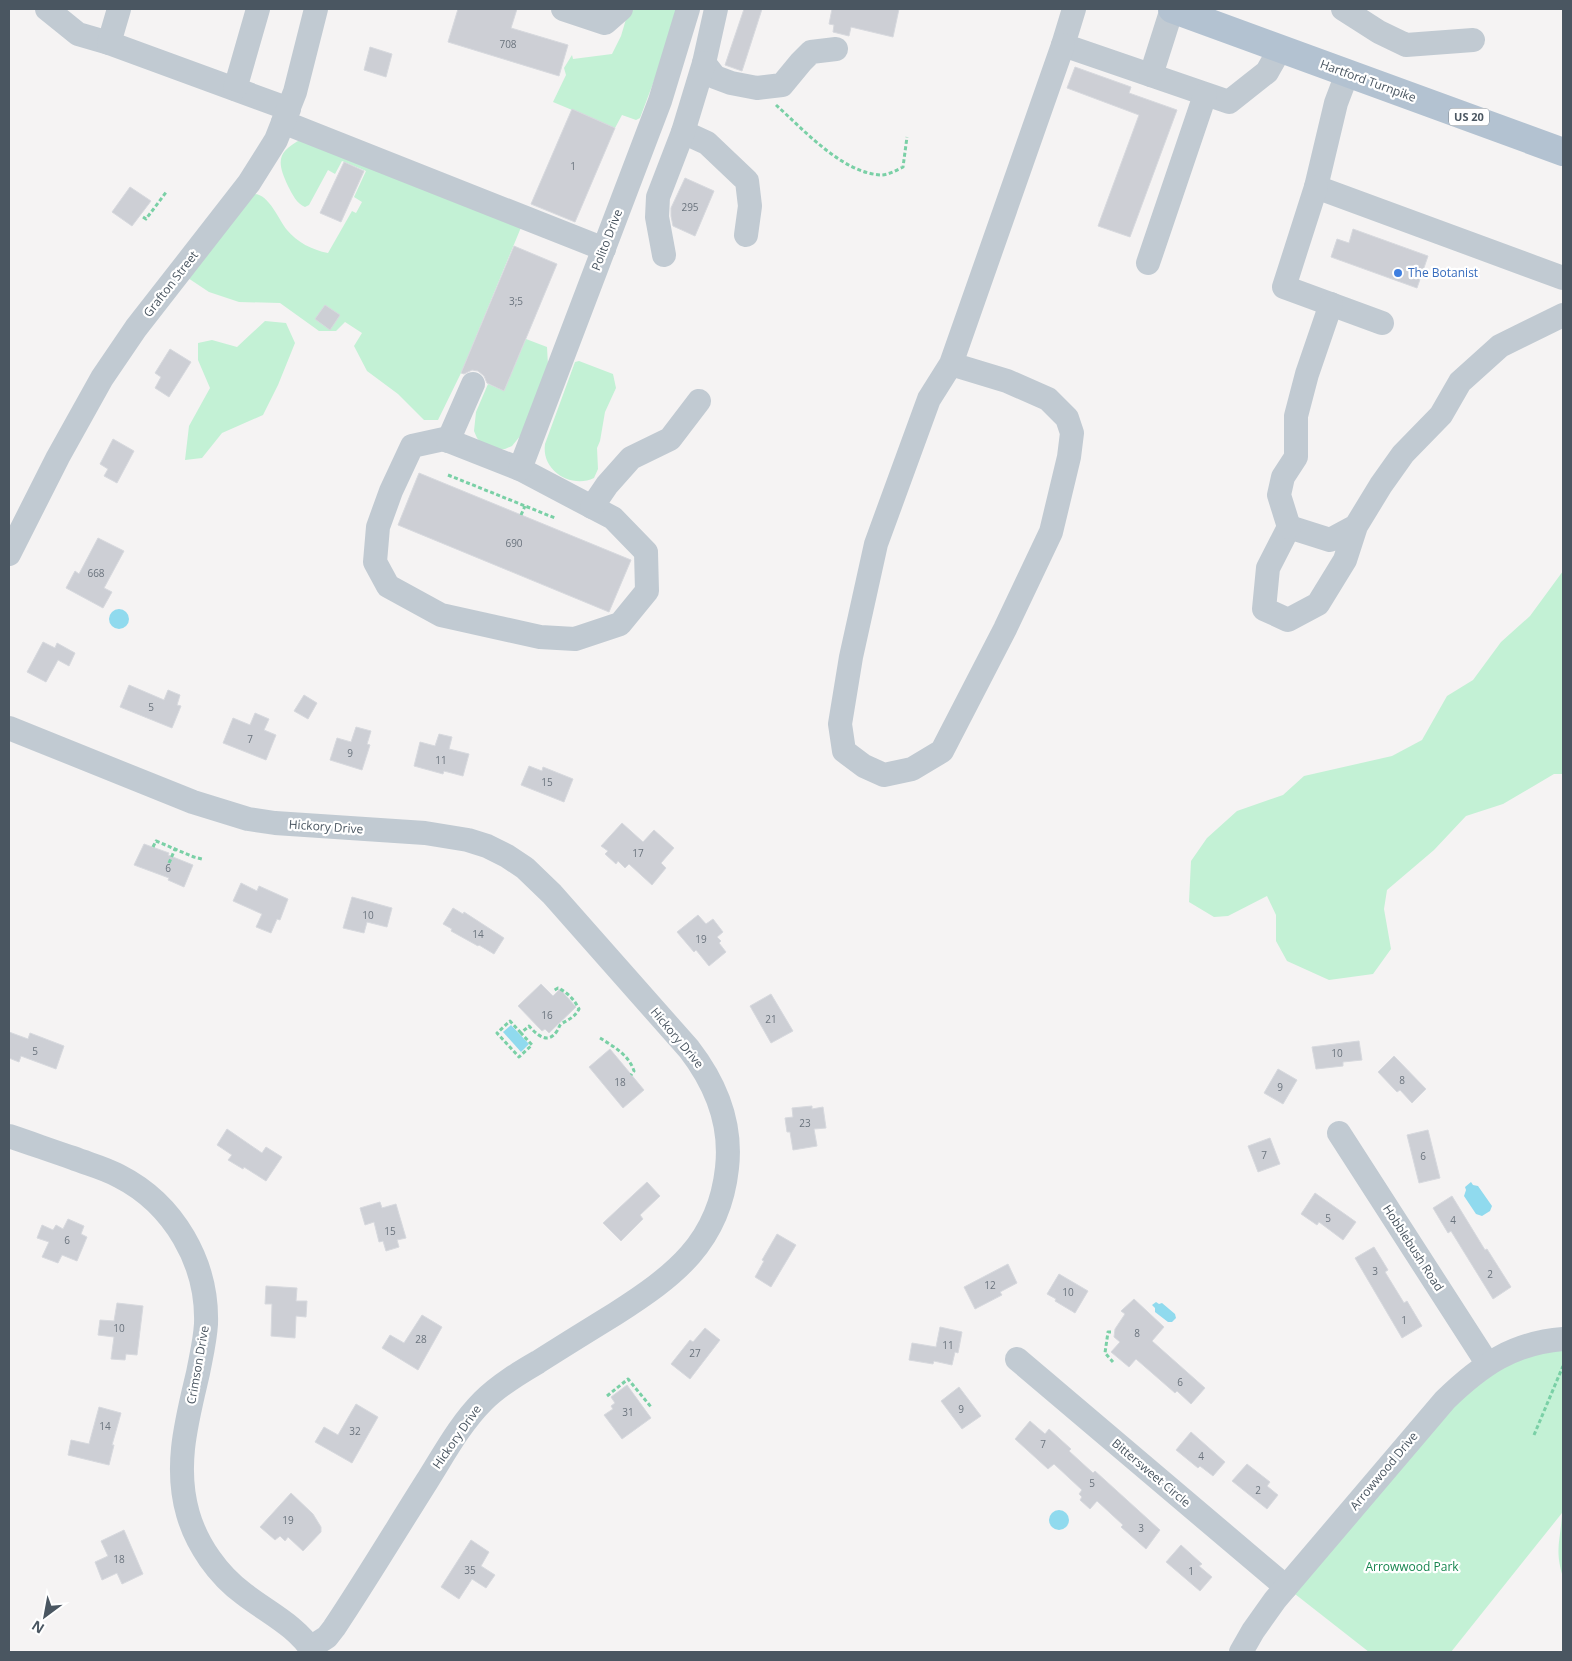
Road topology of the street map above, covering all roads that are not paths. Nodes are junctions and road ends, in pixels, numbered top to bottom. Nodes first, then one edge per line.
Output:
1 (47, 9) edge
2 (119, 9) edge
3 (258, 9) edge
4 (316, 9) edge
5 (563, 9) edge
6 (621, 9) edge
7 (688, 9) edge
8 (716, 9) edge
9 (1074, 9) edge
10 (1172, 9) edge
11 (1343, 9) edge
12 (1473, 40) dead end
13 (109, 43) junction
14 (1063, 45) junction
15 (836, 49) dead end
16 (1280, 49) junction
17 (704, 63) junction
18 (1347, 74) junction
19 (1151, 76) junction
20 (235, 89) junction
21 (1205, 95) junction
22 (286, 115) junction
23 (683, 132) junction
24 (1563, 152) edge
25 (1316, 187) junction
26 (746, 235) dead end
27 (604, 249) junction
28 (664, 255) dead end
29 (1148, 263) dead end
30 (1563, 278) edge
31 (1331, 304) junction
32 (1563, 315) edge
33 (1382, 323) dead end
34 (951, 364) junction
35 (473, 384) dead end
36 (699, 401) dead end
37 (448, 441) junction
38 (520, 469) junction
39 (592, 507) junction
40 (1356, 526) junction
41 (1289, 527) junction
42 (9, 554) edge
43 (9, 728) edge
44 (1339, 1133) dead end
45 (9, 1136) edge
46 (1563, 1339) edge
47 (1017, 1359) dead end
48 (1487, 1363) junction
49 (1286, 1587) junction
50 (311, 1650) edge
51 (1242, 1652) edge

1 - 13 street
2 - 13 street
3 - 20 street
4 - 22 street, Grafton Street
5 - 6 street
7 - 27 street, Polito Drive
8 - 17 street
9 - 14 street
10 - 16 main road, Hartford Turnpike / US 20
10 - 19 street
11 - 12 street
13 - 20 street
14 - 19 street
14 - 34 street
15 - 17 street
16 - 18 main road, Hartford Turnpike / US 20
16 - 21 street
17 - 23 street
18 - 24 main road, Hartford Turnpike / US 20
18 - 25 street
19 - 21 street
20 - 22 street
21 - 29 street
22 - 27 street
22 - 42 street, Grafton Street
23 - 26 street
23 - 28 street
25 - 30 street
25 - 31 street
27 - 38 street, Polito Drive
31 - 33 street
31 - 41 street
32 - 40 street
34 - 34 street
35 - 37 street
36 - 39 street
37 - 38 street
37 - 39 street
38 - 39 street
40 - 41 street
40 - 41 street
43 - 50 street, Hickory Drive
44 - 48 street, Hobblebush Road
45 - 50 street, Crimson Drive
46 - 48 street, Arrowwood Drive
47 - 49 street, Bittersweet Circle
48 - 49 street, Arrowwood Drive
49 - 51 street, Arrowwood Drive

